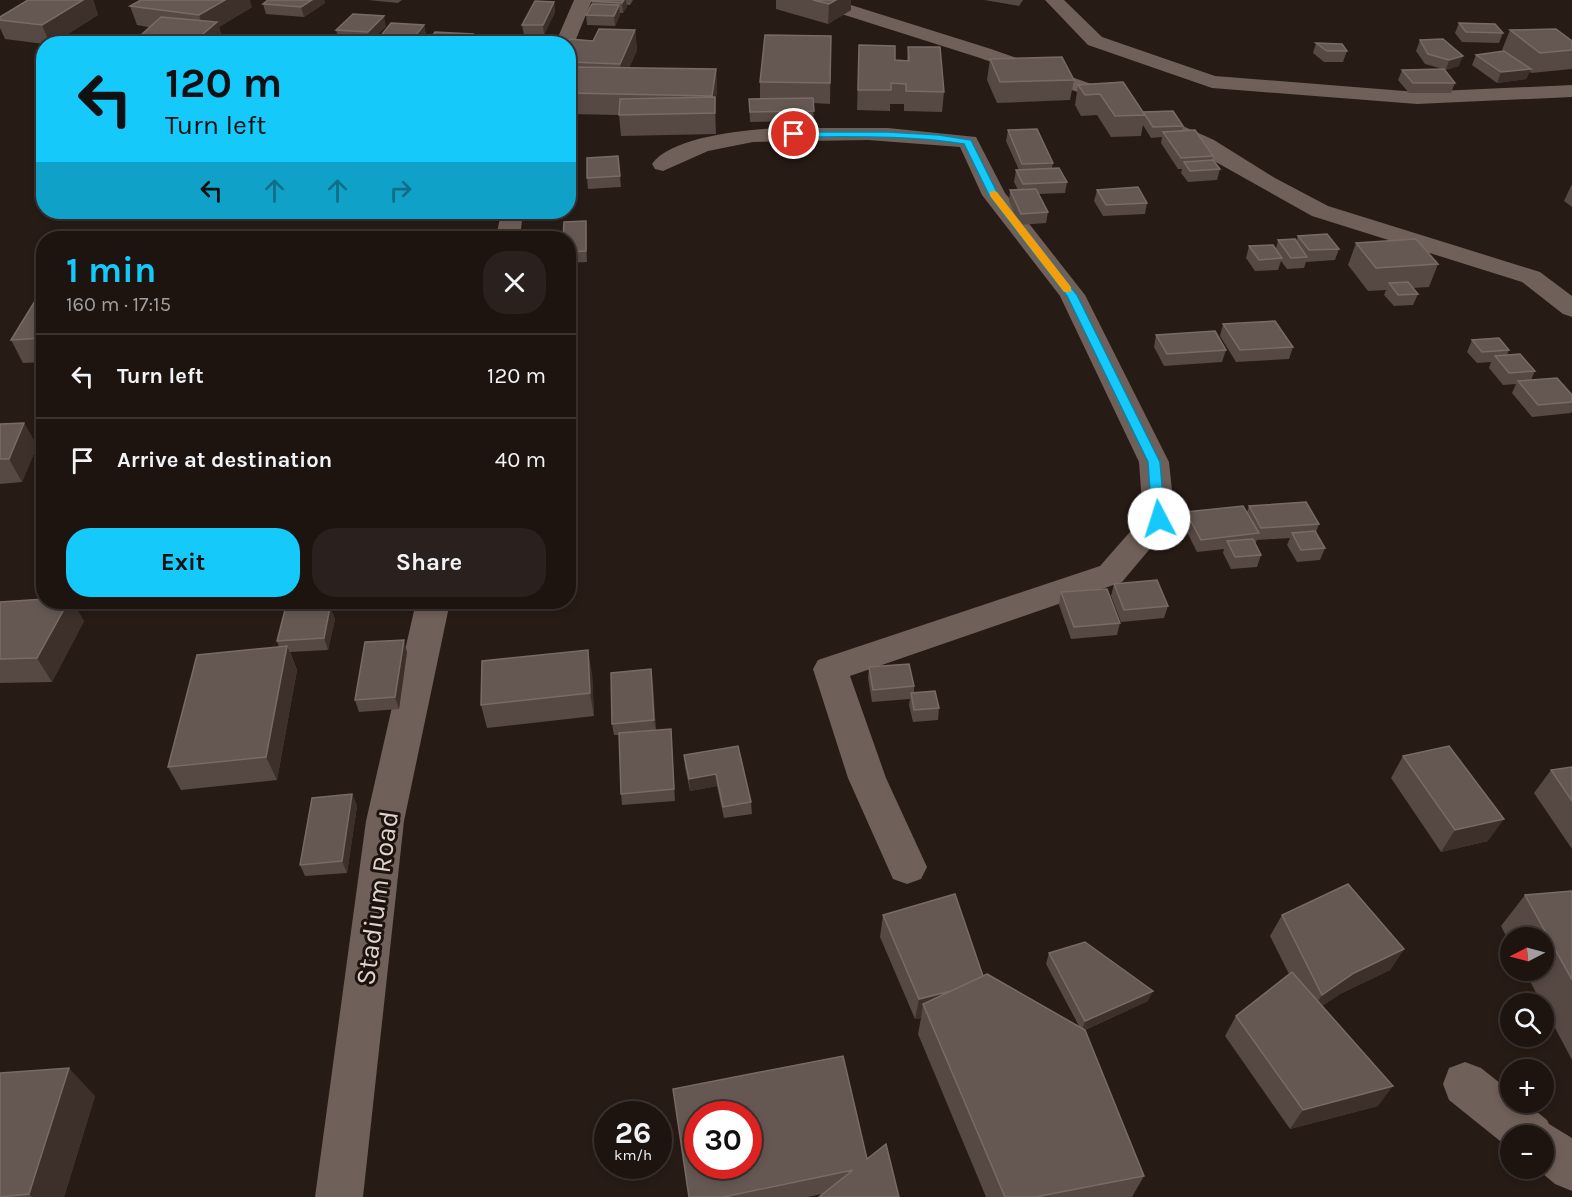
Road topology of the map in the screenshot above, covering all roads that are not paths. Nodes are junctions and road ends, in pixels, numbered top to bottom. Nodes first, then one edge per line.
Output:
1 (583, 0) edge
2 (816, 0) edge
3 (1054, 0) edge
4 (567, 36) edge
5 (1572, 91) edge
6 (663, 165) dead end
7 (1572, 309) edge
8 (431, 609) edge
9 (907, 867) dead end
10 (1465, 1084) dead end
11 (1517, 1125) edge
12 (1554, 1153) edge
13 (1572, 1167) edge
14 (339, 1197) edge

1 - 4 street
2 - 7 street
3 - 5 street
6 - 9 street
8 - 14 street, Stadium Road
10 - 11 street
12 - 13 street

